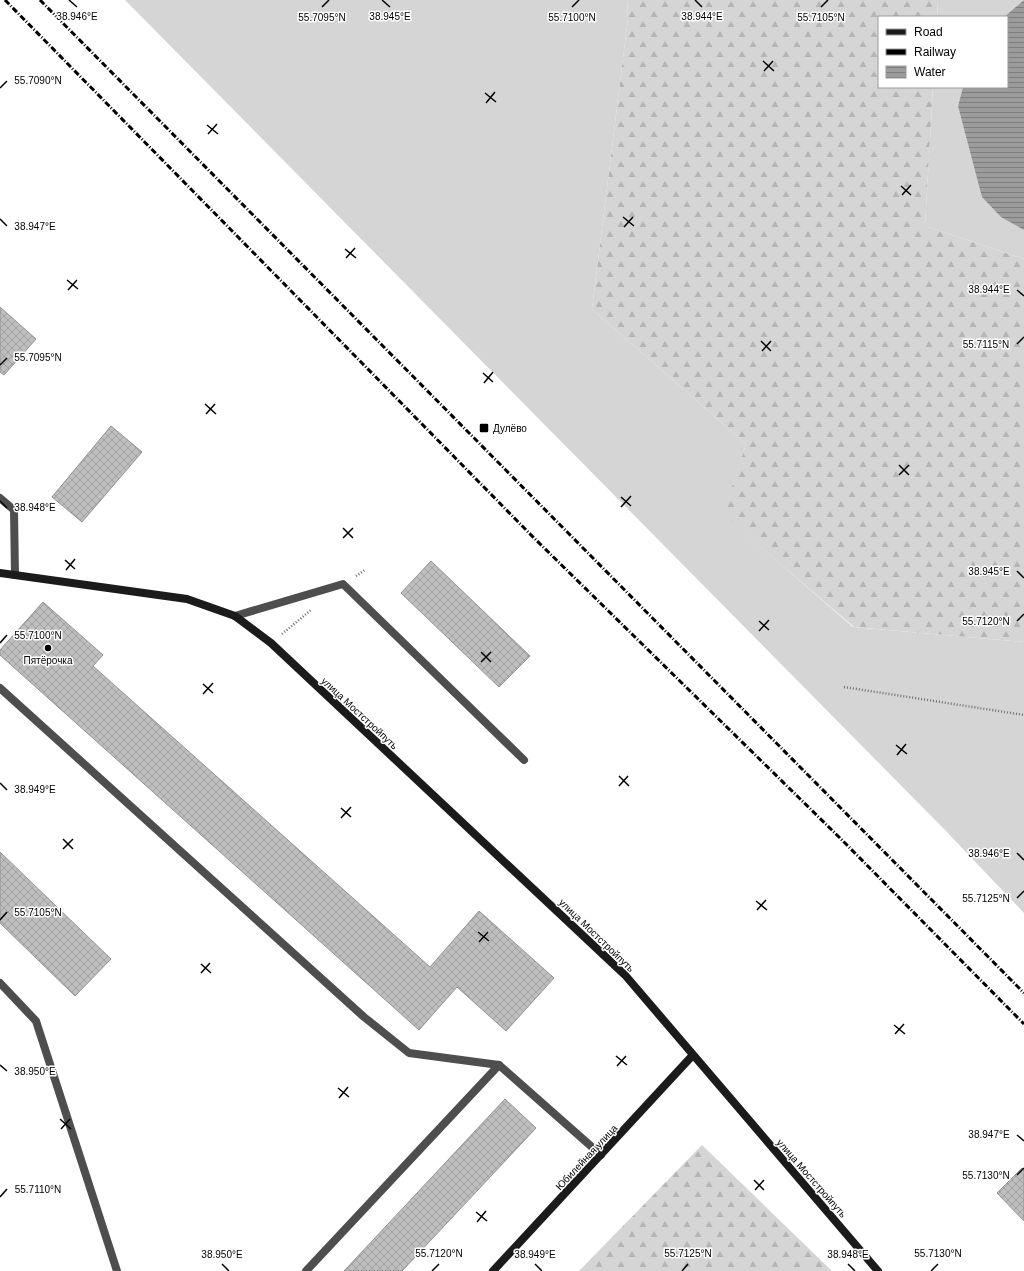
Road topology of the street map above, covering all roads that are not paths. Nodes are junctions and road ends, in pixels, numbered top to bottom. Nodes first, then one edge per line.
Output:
1 (0, 498) edge
2 (0, 572) edge
3 (15, 575) junction
4 (235, 616) junction
5 (0, 688) edge
6 (524, 760) dead end
7 (0, 983) edge
8 (692, 1056) junction
9 (499, 1065) junction
10 (601, 1155) junction
11 (118, 1271) edge
12 (306, 1271) edge
13 (493, 1271) edge
14 (878, 1271) edge

1 - 3 street
2 - 3 street, улица Мостстройпуть
3 - 4 street, улица Мостстройпуть
4 - 6 street
4 - 8 street, улица Мостстройпуть
5 - 9 street
7 - 11 street
8 - 10 street, Юбилейная улица
8 - 14 street, улица Мостстройпуть
9 - 10 street
9 - 12 street
10 - 13 street, Юбилейная улица

